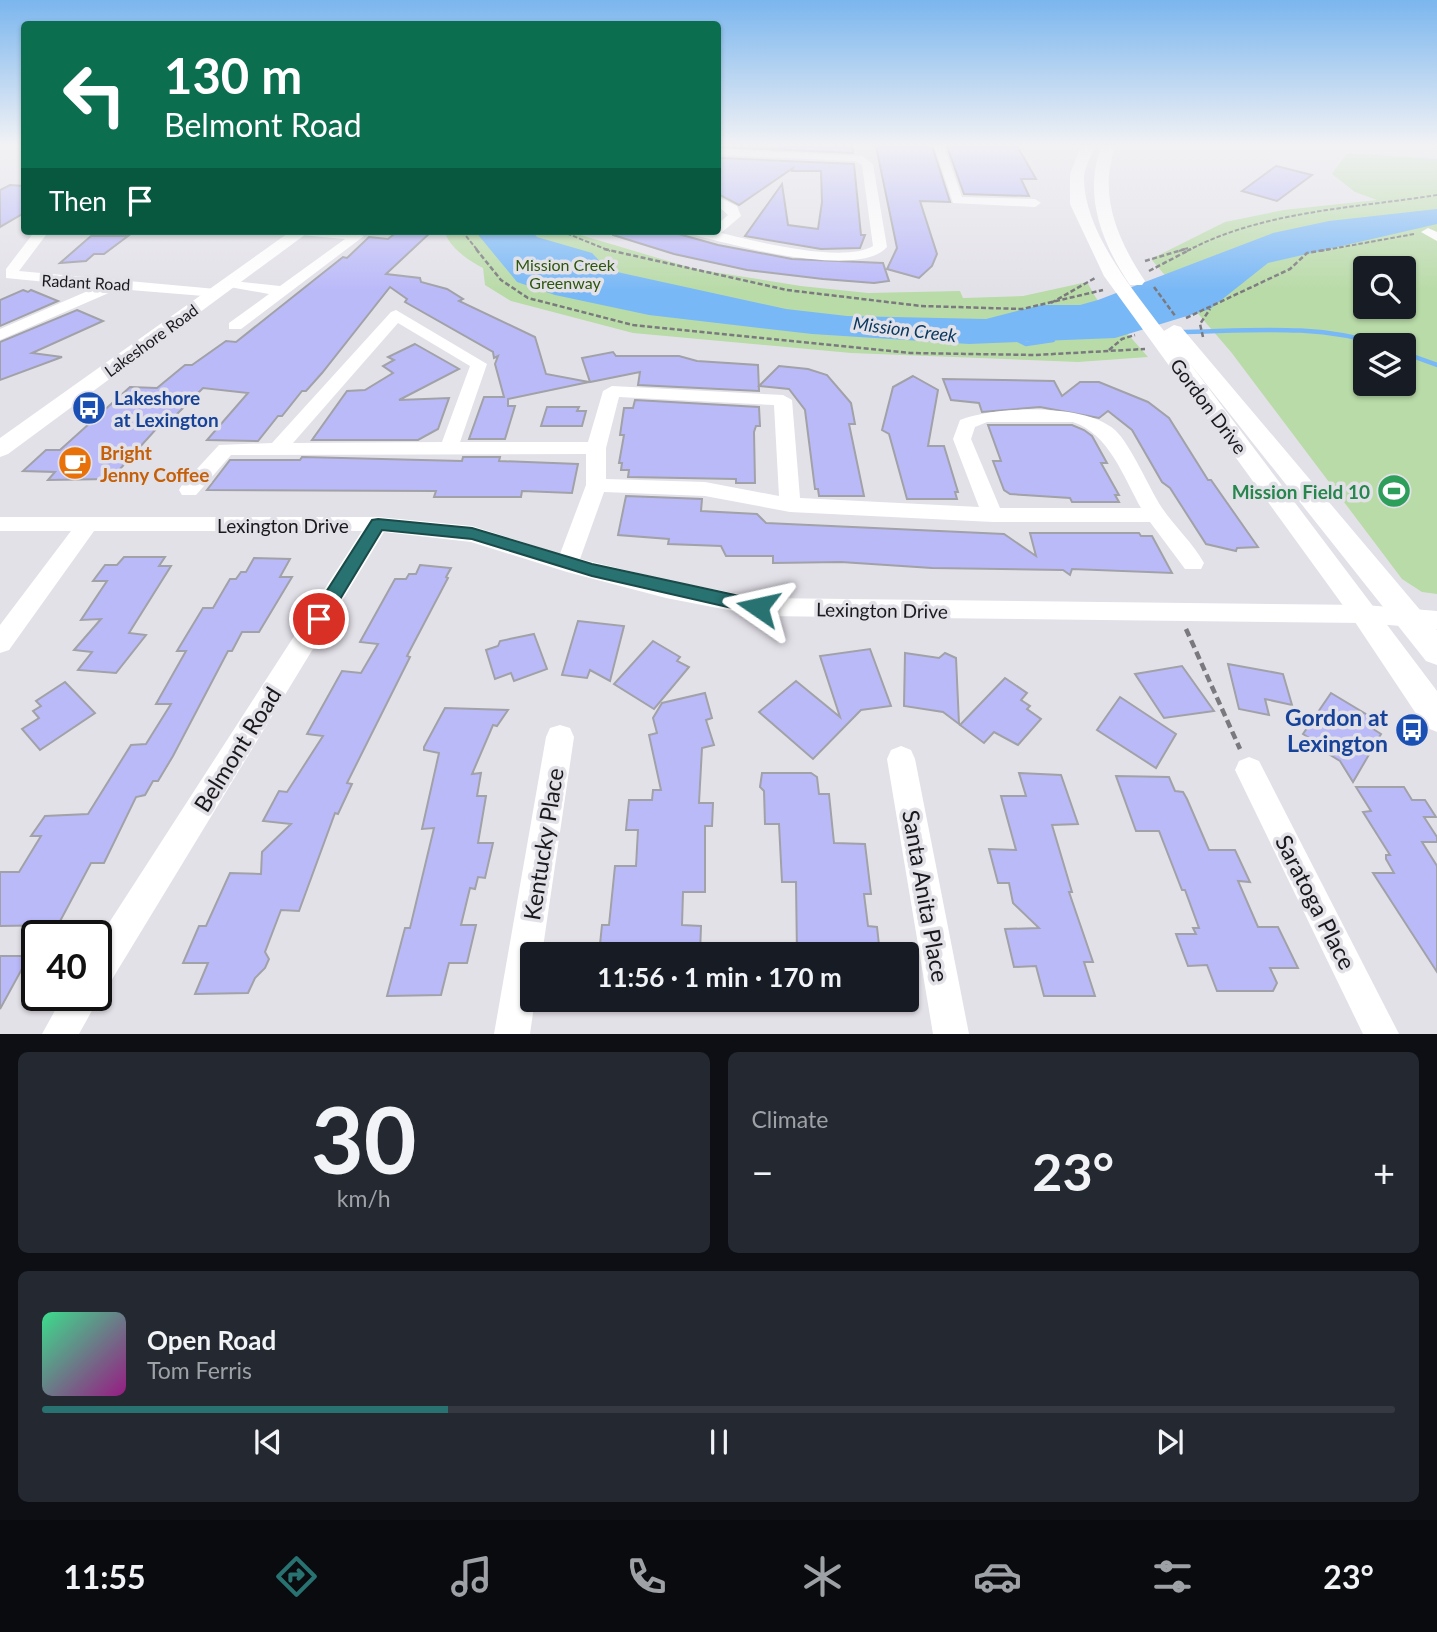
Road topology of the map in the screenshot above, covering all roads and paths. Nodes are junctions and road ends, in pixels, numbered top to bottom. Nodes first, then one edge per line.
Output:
1 (872, 194) edge
2 (955, 194) edge
3 (1077, 194) edge
4 (1102, 194) edge
5 (1437, 195) edge
6 (721, 203) edge
7 (1035, 203) dead end
8 (721, 227) edge
9 (721, 233) edge
10 (1432, 234) edge
11 (40, 235) edge
12 (296, 235) edge
13 (346, 235) edge
14 (465, 235) edge
15 (568, 235) edge
16 (1196, 246) junction
17 (1126, 274) junction
18 (117, 284) junction
19 (223, 288) junction
20 (282, 291) junction
21 (1049, 304) junction
22 (235, 326) dead end
23 (0, 335) edge
24 (1173, 339) junction
25 (1207, 342) dead end
26 (279, 447) junction
27 (449, 448) junction
28 (596, 448) junction
29 (0, 449) edge
30 (596, 485) junction
31 (189, 490) dead end
32 (790, 505) junction
33 (993, 515) junction
34 (1156, 515) junction
35 (0, 524) edge
36 (378, 524) junction
37 (87, 526) junction
38 (1192, 563) dead end
39 (567, 564) junction
40 (1178, 612) junction
41 (1365, 614) junction
42 (1425, 619) edge
43 (0, 643) edge
44 (1437, 652) edge
45 (1437, 717) edge
46 (560, 737) dead end
47 (901, 759) dead end
48 (1250, 770) joint
49 (112, 948) edge
50 (74, 1011) edge
51 (59, 1034) edge
52 (512, 1034) edge
53 (951, 1034) edge
54 (1382, 1034) edge

1 - 9 street
2 - 7 street
3 - 17 main road, Gordon Drive
4 - 17 main road, Gordon Drive
5 - 16 path
6 - 8 street
10 - 25 path
11 - 18 street, Radant Road
12 - 19 main road, Lakeshore Road
13 - 20 street
14 - 24 path
15 - 21 path
16 - 17 path
16 - 17 path
17 - 21 path
17 - 21 path
17 - 24 main road, Gordon Drive
17 - 24 path
18 - 19 street, Radant Road
18 - 23 street
19 - 20 street, Radant Road
19 - 29 main road, Lakeshore Road
20 - 22 street
24 - 41 main road, Gordon Drive
24 - 42 main road, Gordon Drive
26 - 27 street
26 - 27 street
26 - 31 street
27 - 28 street
28 - 30 street
28 - 32 street
30 - 32 street
30 - 39 street
32 - 33 street
33 - 34 street
33 - 34 street
34 - 38 street
35 - 37 street, Lexington Drive
36 - 37 street, Lexington Drive
36 - 39 street, Lexington Drive
36 - 49 street, Belmont Road
37 - 43 street
39 - 40 street, Lexington Drive
40 - 41 street, Lexington Drive
40 - 48 path
41 - 42 street, Lexington Drive
41 - 45 main road, Gordon Drive
42 - 44 main road, Gordon Drive
46 - 52 street, Kentucky Place
47 - 53 street, Santa Anita Place
48 - 54 street, Saratoga Place
50 - 51 street

